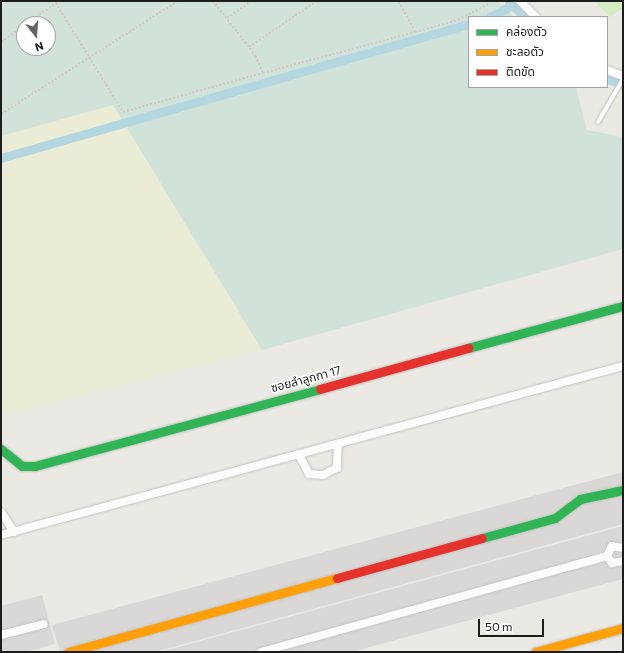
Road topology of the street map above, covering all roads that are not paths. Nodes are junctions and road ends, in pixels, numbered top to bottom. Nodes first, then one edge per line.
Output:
1 (520, 1) edge
2 (535, 16) edge
3 (608, 71) edge
4 (623, 79) edge
5 (598, 122) dead end
6 (623, 306) edge
7 (623, 366) edge
8 (338, 445) junction
9 (1, 449) edge
10 (300, 455) junction
11 (623, 490) edge
12 (1, 512) edge
13 (14, 532) junction
14 (1, 535) edge
15 (623, 548) edge
16 (607, 556) junction
17 (623, 561) edge
18 (44, 624) dead end
19 (623, 628) edge
20 (1, 635) edge
21 (68, 652) edge
22 (261, 652) edge
23 (535, 652) edge

1 - 2 street
3 - 4 street
4 - 5 lane
6 - 9 street, ซอยลำลูกกา 17
7 - 8 street
8 - 10 street
8 - 10 street
10 - 13 street
11 - 21 street
12 - 13 street
13 - 14 street
15 - 16 street
16 - 17 street
16 - 22 street
18 - 20 street
19 - 23 street

